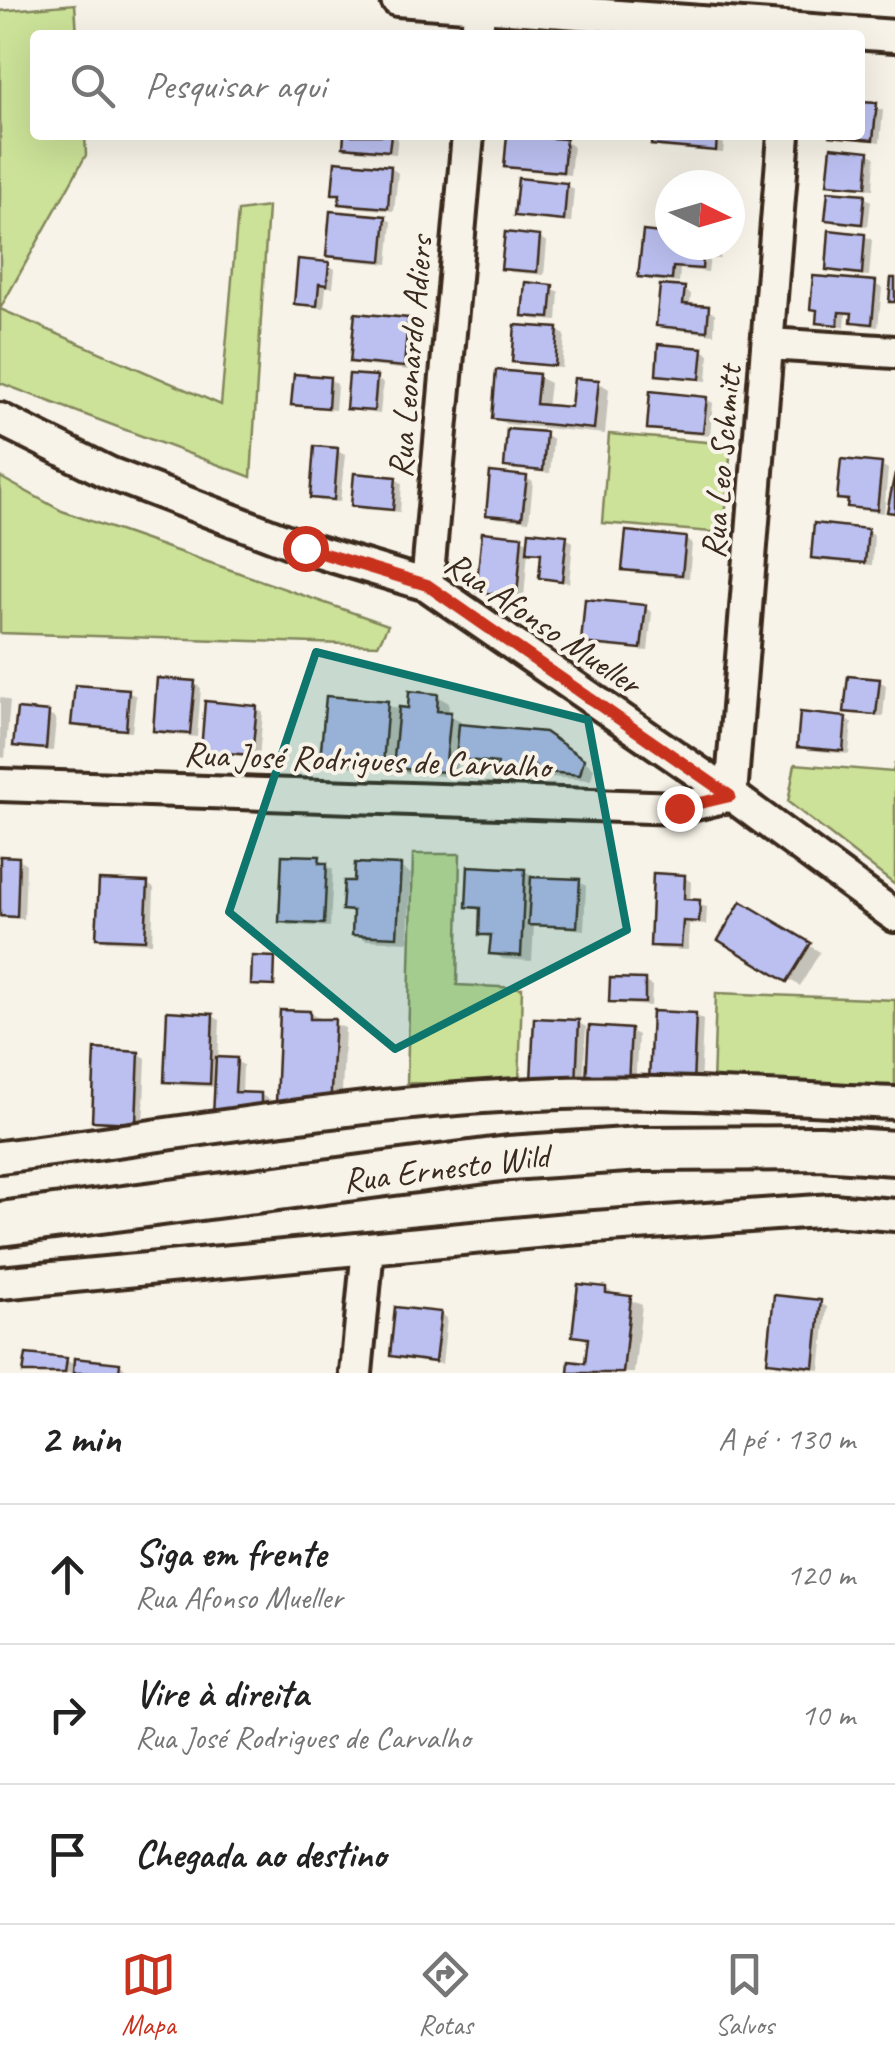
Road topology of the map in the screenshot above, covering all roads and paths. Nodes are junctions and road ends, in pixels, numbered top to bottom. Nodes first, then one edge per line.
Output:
1 (398, 0) edge
2 (479, 13) edge
3 (759, 30) edge
4 (865, 35) edge
5 (895, 36) edge
6 (468, 140) edge
7 (784, 140) edge
8 (768, 344) junction
9 (895, 352) edge
10 (0, 420) edge
11 (427, 585) junction
12 (0, 785) edge
13 (730, 796) junction
14 (895, 916) edge
15 (895, 1103) edge
16 (895, 1153) edge
17 (0, 1158) edge
18 (895, 1215) edge
19 (0, 1224) edge
20 (368, 1248) junction
21 (0, 1283) edge
22 (356, 1373) edge

1 - 2 street
2 - 3 street
4 - 5 street
6 - 11 street, Rua Leonardo Adiers
7 - 8 street, Rua Leo Schmitt
8 - 9 street
8 - 13 street, Rua Leo Schmitt
10 - 11 street, Rua Afonso Mueller
11 - 13 street, Rua Afonso Mueller
12 - 13 street, Rua José Rodrigues de Carvalho
13 - 14 street, Rua Afonso Mueller
15 - 17 street
16 - 19 main road, Rua Ernesto Wild
18 - 20 street
20 - 21 street
20 - 22 street

